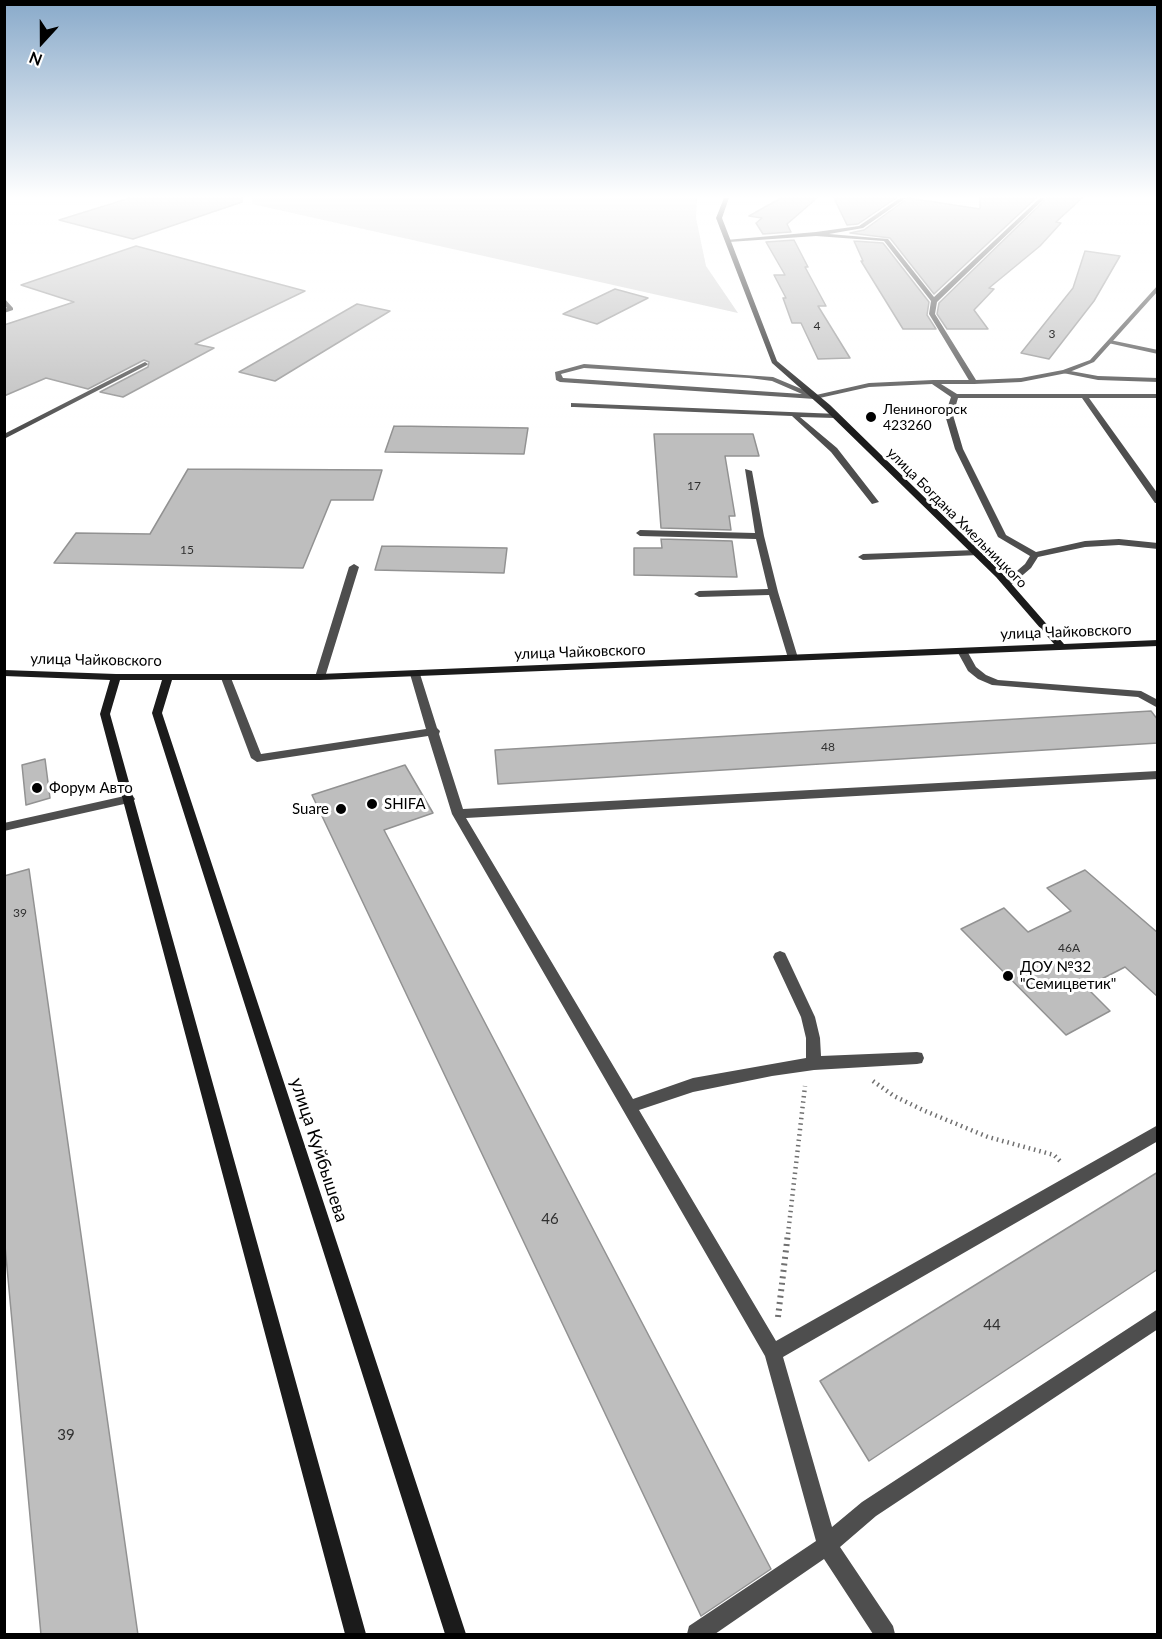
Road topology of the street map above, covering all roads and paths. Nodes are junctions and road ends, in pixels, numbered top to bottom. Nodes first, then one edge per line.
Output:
1 (742, 274) edge
2 (913, 274) edge
3 (962, 274) edge
4 (1158, 287) edge
5 (4, 300) edge
6 (934, 301) junction
7 (4, 311) edge
8 (1110, 342) junction
9 (1158, 352) edge
10 (145, 364) dead end
11 (1065, 372) junction
12 (1158, 380) edge
13 (933, 382) junction
14 (974, 382) junction
15 (955, 396) junction
16 (1084, 396) junction
17 (1158, 396) edge
18 (815, 397) junction
19 (574, 405) dead end
20 (795, 416) junction
21 (835, 416) junction
22 (4, 437) edge
23 (748, 471) dead end
24 (1158, 501) edge
25 (874, 502) dead end
26 (640, 533) dead end
27 (760, 536) junction
28 (1158, 546) edge
29 (976, 553) junction
30 (1035, 555) junction
31 (863, 557) dead end
32 (354, 567) dead end
33 (1007, 584) junction
34 (773, 592) junction
35 (699, 594) dead end
36 (1158, 644) edge
37 (1061, 646) junction
38 (962, 651) junction
39 (793, 658) junction
40 (4, 673) edge
41 (415, 674) junction
42 (116, 677) junction
43 (168, 677) junction
44 (320, 677) junction
45 (226, 678) junction
46 (1158, 705) edge
47 (435, 731) junction
48 (1158, 775) edge
49 (129, 799) junction
50 (458, 814) junction
51 (4, 827) edge
52 (780, 957) dead end
53 (917, 1058) dead end
54 (843, 1061) junction
55 (810, 1064) junction
56 (629, 1107) junction
57 (1158, 1132) edge
58 (1078, 1178) junction
59 (1158, 1318) edge
60 (773, 1353) junction
61 (827, 1545) junction
62 (355, 1635) edge
63 (456, 1635) edge
64 (697, 1635) edge
65 (885, 1635) edge

1 - 18 main road, улица Богдана Хмельницкого
2 - 6 street
3 - 6 street
4 - 8 street
5 - 7 street
6 - 14 street
8 - 9 street
8 - 11 street
10 - 22 street
11 - 12 street
11 - 14 street
13 - 14 street
13 - 15 street
13 - 18 street
15 - 16 street
15 - 30 street
16 - 17 street
16 - 24 street
18 - 18 street
18 - 21 main road, улица Богдана Хмельницкого
19 - 20 street
20 - 21 street
20 - 25 street
21 - 29 main road, улица Богдана Хмельницкого
23 - 27 street
26 - 27 street
27 - 34 street
28 - 30 street
29 - 31 street
29 - 33 main road, улица Богдана Хмельницкого
30 - 33 street
32 - 44 street
33 - 37 main road, улица Богдана Хмельницкого
34 - 35 street
34 - 39 street
36 - 37 main road, улица Чайковского
37 - 38 main road, улица Чайковского
38 - 39 main road, улица Чайковского
38 - 46 street
39 - 41 main road, улица Чайковского
40 - 42 main road, улица Чайковского
41 - 44 main road, улица Чайковского
41 - 47 street
42 - 43 main road, улица Чайковского
42 - 49 main road
43 - 45 main road, улица Чайковского
43 - 63 main road, улица Куйбышева
44 - 45 main road, улица Чайковского
45 - 47 street
47 - 50 street
48 - 50 street
49 - 51 street
49 - 62 main road
50 - 56 street
52 - 55 street
53 - 54 street
54 - 55 street
54 - 58 path
55 - 56 street
55 - 60 path
56 - 60 street
57 - 58 street
58 - 60 street
59 - 61 street
60 - 61 street
61 - 64 street
61 - 65 street

